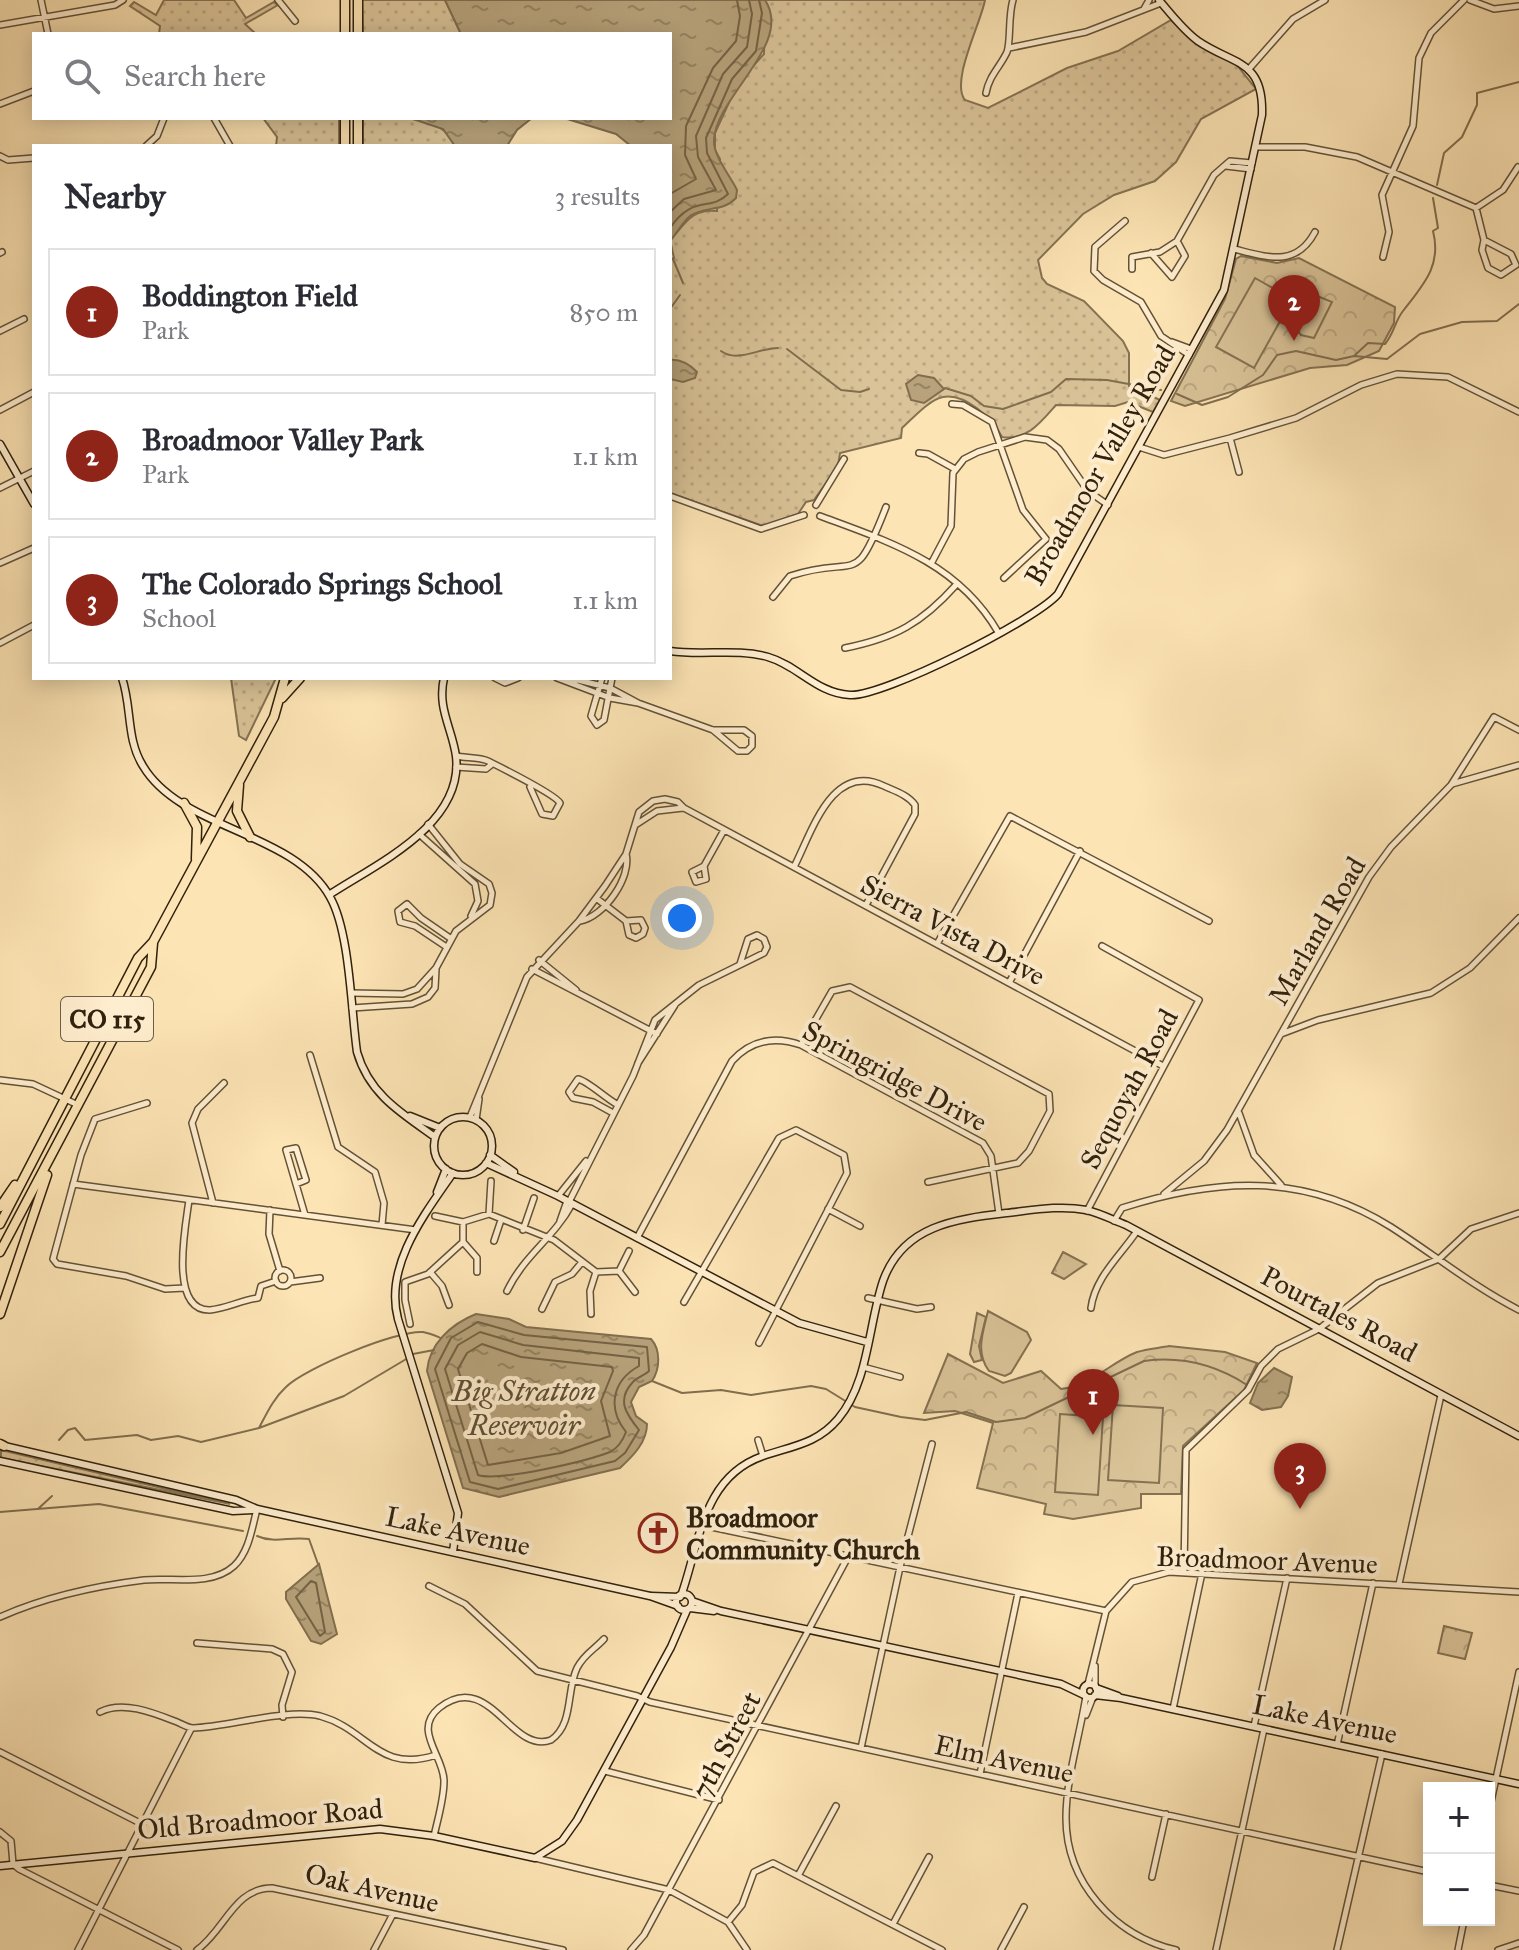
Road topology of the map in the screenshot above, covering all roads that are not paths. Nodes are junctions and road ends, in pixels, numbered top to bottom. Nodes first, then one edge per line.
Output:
1 (41, 0) edge
2 (123, 0) edge
3 (278, 0) edge
4 (345, 0) edge
5 (358, 0) edge
6 (1013, 0) edge
7 (1137, 0) edge
8 (1149, 0) edge
9 (1325, 0) edge
10 (1464, 0) edge
11 (1470, 0) edge
12 (1160, 1) edge
13 (1519, 6) edge
14 (1144, 9) junction
15 (45, 17) junction
16 (295, 21) dead end
17 (0, 25) edge
18 (48, 32) edge
19 (345, 32) edge
20 (358, 32) edge
21 (1009, 48) junction
22 (1248, 70) junction
23 (32, 92) edge
24 (986, 93) dead end
25 (0, 104) edge
26 (163, 120) edge
27 (215, 120) edge
28 (345, 120) edge
29 (358, 120) edge
30 (148, 144) edge
31 (229, 144) edge
32 (345, 144) edge
33 (358, 144) edge
34 (1256, 147) junction
35 (0, 156) edge
36 (32, 158) edge
37 (1252, 166) junction
38 (1519, 166) edge
39 (1390, 171) junction
40 (1476, 208) junction
41 (1125, 221) dead end
42 (1315, 232) dead end
43 (1484, 240) junction
44 (1177, 241) junction
45 (1234, 249) junction
46 (1151, 253) junction
47 (1383, 257) dead end
48 (1132, 269) dead end
49 (24, 319) dead end
50 (0, 331) edge
51 (1190, 352) junction
52 (32, 393) edge
53 (952, 404) dead end
54 (0, 410) edge
55 (1519, 412) edge
56 (1230, 438) junction
57 (0, 444) edge
58 (1001, 446) junction
59 (1139, 447) junction
60 (919, 453) dead end
61 (844, 459) dead end
62 (955, 469) junction
63 (32, 472) edge
64 (1239, 472) dead end
65 (20, 478) junction
66 (0, 488) edge
67 (672, 497) edge
68 (32, 500) edge
69 (816, 505) dead end
70 (1108, 505) junction
71 (886, 507) dead end
72 (804, 515) dead end
73 (820, 516) dead end
74 (875, 536) junction
75 (32, 549) edge
76 (932, 562) junction
77 (0, 563) edge
78 (1004, 578) dead end
79 (956, 585) junction
80 (773, 597) dead end
81 (32, 626) edge
82 (998, 632) junction
83 (0, 643) edge
84 (845, 648) dead end
85 (672, 651) edge
86 (122, 680) edge
87 (285, 680) edge
88 (298, 680) edge
89 (444, 680) edge
90 (566, 680) edge
91 (602, 680) edge
92 (612, 680) edge
93 (570, 681) junction
94 (600, 686) junction
95 (610, 688) junction
96 (598, 694) junction
97 (282, 698) junction
98 (610, 698) junction
99 (638, 703) junction
100 (713, 730) junction
101 (1519, 730) edge
102 (456, 756) junction
103 (491, 765) junction
104 (1519, 765) edge
105 (456, 767) junction
106 (239, 781) junction
107 (1451, 785) junction
108 (530, 787) junction
109 (184, 803) junction
110 (684, 808) junction
111 (218, 821) junction
112 (428, 824) junction
113 (637, 824) junction
114 (724, 830) junction
115 (419, 834) junction
116 (250, 837) junction
117 (1080, 851) junction
118 (626, 854) junction
119 (196, 861) junction
120 (704, 866) dead end
121 (794, 867) junction
122 (466, 872) junction
123 (329, 895) junction
124 (596, 898) junction
125 (605, 905) junction
126 (866, 905) junction
127 (471, 917) junction
128 (1519, 918) edge
129 (579, 921) junction
130 (626, 921) dead end
131 (1209, 921) dead end
132 (450, 938) junction
133 (153, 942) junction
134 (937, 944) junction
135 (445, 946) junction
136 (1102, 946) dead end
137 (539, 960) junction
138 (740, 964) junction
139 (436, 968) junction
140 (532, 969) junction
141 (837, 978) dead end
142 (1009, 983) junction
143 (839, 987) junction
144 (577, 991) junction
145 (349, 993) junction
146 (393, 994) junction
147 (394, 1003) junction
148 (675, 1005) junction
149 (351, 1008) junction
150 (649, 1030) junction
151 (657, 1034) junction
152 (1280, 1034) junction
153 (801, 1045) junction
154 (310, 1055) dead end
155 (638, 1063) junction
156 (1163, 1066) junction
157 (0, 1080) edge
158 (224, 1083) dead end
159 (1060, 1096) dead end
160 (1051, 1098) junction
161 (65, 1099) junction
162 (147, 1103) dead end
163 (618, 1105) junction
164 (79, 1106) junction
165 (1239, 1112) junction
166 (613, 1113) junction
167 (404, 1114) junction
168 (73, 1116) junction
169 (473, 1119) junction
170 (786, 1123) dead end
171 (440, 1128) junction
172 (788, 1131) junction
173 (435, 1137) junction
174 (42, 1144) junction
175 (490, 1155) junction
176 (855, 1160) dead end
177 (587, 1161) junction
178 (848, 1162) junction
179 (486, 1163) junction
180 (993, 1170) junction
181 (449, 1171) junction
182 (520, 1177) junction
183 (491, 1181) dead end
184 (928, 1182) dead end
185 (73, 1184) junction
186 (296, 1184) junction
187 (1281, 1185) junction
188 (1164, 1194) junction
189 (558, 1196) junction
190 (534, 1198) dead end
191 (189, 1200) junction
192 (569, 1202) junction
193 (213, 1203) junction
194 (0, 1207) edge
195 (828, 1209) junction
196 (270, 1210) junction
197 (1087, 1211) junction
198 (1519, 1213) edge
199 (489, 1214) junction
200 (999, 1214) junction
201 (305, 1215) junction
202 (435, 1216) dead end
203 (501, 1220) junction
204 (1114, 1221) junction
205 (463, 1222) junction
206 (0, 1224) edge
207 (382, 1225) junction
208 (860, 1226) dead end
209 (523, 1230) junction
210 (417, 1231) junction
211 (1137, 1231) junction
212 (549, 1238) junction
213 (637, 1238) junction
214 (494, 1241) dead end
215 (463, 1242) junction
216 (629, 1251) dead end
217 (0, 1252) edge
218 (1439, 1259) junction
219 (582, 1262) junction
220 (280, 1271) junction
221 (619, 1271) junction
222 (430, 1272) junction
223 (477, 1272) dead end
224 (596, 1272) junction
225 (700, 1272) junction
226 (320, 1278) dead end
227 (276, 1281) junction
228 (290, 1282) junction
229 (185, 1288) junction
230 (507, 1291) dead end
231 (635, 1292) dead end
232 (868, 1298) dead end
233 (878, 1300) junction
234 (684, 1302) dead end
235 (449, 1305) dead end
236 (931, 1307) dead end
237 (1091, 1308) dead end
238 (542, 1309) dead end
239 (1519, 1310) edge
240 (774, 1312) junction
241 (0, 1314) edge
242 (591, 1314) dead end
243 (410, 1324) dead end
244 (1319, 1329) junction
245 (867, 1342) junction
246 (759, 1343) dead end
247 (862, 1366) junction
248 (900, 1377) dead end
249 (1441, 1395) junction
250 (1519, 1436) edge
251 (758, 1440) dead end
252 (932, 1444) dead end
253 (1, 1445) edge
254 (763, 1456) junction
255 (0, 1461) edge
256 (257, 1509) junction
257 (702, 1525) junction
258 (453, 1552) junction
259 (849, 1555) junction
260 (900, 1567) junction
261 (690, 1572) junction
262 (1184, 1572) junction
263 (1202, 1573) junction
264 (1287, 1578) junction
265 (1373, 1583) junction
266 (1399, 1584) junction
267 (429, 1586) dead end
268 (1519, 1592) edge
269 (1018, 1593) junction
270 (650, 1596) junction
271 (680, 1596) junction
272 (686, 1605) junction
273 (1106, 1611) junction
274 (0, 1617) edge
275 (810, 1630) junction
276 (604, 1639) dead end
277 (197, 1643) dead end
278 (884, 1646) junction
279 (1003, 1672) junction
280 (1519, 1672) edge
281 (572, 1681) junction
282 (1091, 1691) junction
283 (643, 1699) junction
284 (1173, 1709) junction
285 (100, 1712) dead end
286 (283, 1718) junction
287 (759, 1726) junction
288 (1254, 1726) junction
289 (191, 1729) junction
290 (1264, 1729) junction
291 (1337, 1745) junction
292 (861, 1748) junction
293 (0, 1752) edge
294 (1382, 1754) junction
295 (436, 1755) junction
296 (605, 1771) junction
297 (980, 1774) junction
298 (1496, 1779) junction
299 (1495, 1784) edge
300 (1519, 1784) edge
301 (1068, 1793) junction
302 (719, 1800) junction
303 (836, 1806) dead end
304 (1166, 1814) junction
305 (142, 1824) junction
306 (1241, 1831) junction
307 (0, 1832) edge
308 (434, 1836) junction
309 (129, 1852) junction
310 (929, 1857) dead end
311 (1358, 1857) junction
312 (535, 1858) junction
313 (13, 1864) junction
314 (0, 1866) edge
315 (1423, 1871) edge
316 (799, 1874) junction
317 (1152, 1877) dead end
318 (1495, 1886) edge
319 (669, 1890) junction
320 (1519, 1891) edge
321 (1024, 1907) dead end
322 (99, 1910) junction
323 (393, 1914) junction
324 (728, 1922) junction
325 (893, 1924) junction
326 (1463, 1926) edge
327 (1519, 1943) edge
328 (78, 1950) edge
329 (178, 1950) edge
330 (197, 1950) edge
331 (374, 1950) edge
332 (563, 1950) edge
333 (631, 1950) edge
334 (747, 1950) edge
335 (942, 1950) edge
336 (1001, 1950) edge
337 (1176, 1950) edge
338 (1216, 1950) edge
339 (1337, 1950) edge
340 (1458, 1950) edge
341 (1498, 1950) edge

1 - 15 street
2 - 15 street
3 - 16 street
4 - 19 highway
5 - 20 highway
6 - 21 street
7 - 14 street
8 - 14 street
9 - 22 street
10 - 39 street
11 - 13 street
12 - 14 street
12 - 22 street
14 - 21 street
15 - 17 street
15 - 18 street
21 - 24 street
22 - 34 street, Broadmoor Valley Road
23 - 25 street
26 - 30 street
27 - 31 street
28 - 32 highway
29 - 33 highway
34 - 37 street, Broadmoor Valley Road
34 - 39 street
35 - 36 street
37 - 44 street
37 - 45 street, Broadmoor Valley Road
38 - 40 street
39 - 40 street
39 - 47 street
40 - 43 street
41 - 51 street
42 - 45 street
43 - 43 street
44 - 46 street
44 - 46 street
45 - 51 street, Broadmoor Valley Road
46 - 48 street
49 - 50 street
51 - 59 street, Broadmoor Valley Road
52 - 54 street
53 - 58 street
55 - 56 street
56 - 59 street
56 - 64 street
57 - 65 street
58 - 62 street
58 - 70 street
58 - 78 street
59 - 70 street, Broadmoor Valley Road
60 - 62 street
61 - 69 street
62 - 76 street
63 - 65 street
65 - 66 street
65 - 68 street
67 - 72 street
70 - 82 street, Broadmoor Valley Road
71 - 74 street
73 - 74 street
74 - 76 street
74 - 80 street
75 - 77 street
76 - 79 street
79 - 82 street
79 - 84 street
81 - 83 street
82 - 85 street, Broadmoor Valley Road
86 - 109 street
87 - 97 highway, CO 115
88 - 97 highway, CO 115
89 - 102 street
90 - 93 street
91 - 94 street
92 - 95 street
93 - 94 street
93 - 96 street
94 - 95 street
94 - 96 street
95 - 98 street
95 - 99 street
96 - 98 street
96 - 98 street
97 - 106 highway, CO 115
98 - 99 street
99 - 100 street
100 - 100 street
101 - 107 street, Marland Road
102 - 103 street
102 - 105 street
103 - 105 street
103 - 108 street
104 - 107 street, Marland Road
105 - 112 street
106 - 111 highway, CO 115
106 - 116 highway
107 - 152 street, Marland Road
108 - 108 street
109 - 111 street
109 - 119 highway
110 - 113 street
110 - 113 street
110 - 114 street, Sierra Vista Drive
111 - 116 street
111 - 119 highway, CO 115
112 - 115 street
112 - 122 street
113 - 118 street
114 - 120 street
114 - 121 street, Sierra Vista Drive
115 - 122 street
115 - 123 street
116 - 123 street
117 - 131 street
117 - 134 street
117 - 142 street
118 - 124 street
118 - 125 street
119 - 133 highway, CO 115
121 - 126 street, Sierra Vista Drive
121 - 126 street
122 - 127 street
122 - 127 street
123 - 145 street
124 - 125 street
124 - 129 street
125 - 129 street
125 - 130 street
126 - 134 street, Sierra Vista Drive
127 - 132 street
128 - 152 street
129 - 137 street
132 - 135 street
132 - 135 street
133 - 161 highway, CO 115
133 - 164 highway, CO 115
134 - 142 street, Sierra Vista Drive
135 - 139 street
136 - 156 street, Sequoyah Road
137 - 140 street
137 - 144 street
138 - 138 street
138 - 148 street
139 - 146 street
139 - 147 street
140 - 144 street
140 - 169 street
141 - 143 street
142 - 156 street, Sierra Vista Drive
143 - 153 street
143 - 160 street
144 - 150 street
145 - 146 street
145 - 149 street
146 - 147 street
147 - 149 street
148 - 150 street
148 - 151 street
149 - 167 street
150 - 151 street
150 - 155 street
151 - 155 street
152 - 165 street, Marland Road
153 - 180 street, Springridge Drive
153 - 213 street, Springridge Drive
154 - 207 street
155 - 163 street
156 - 197 street, Sequoyah Road
157 - 161 street
158 - 193 street
159 - 160 street
160 - 180 street
161 - 164 street
161 - 174 highway, CO 115
162 - 185 street
163 - 166 street
163 - 166 street
164 - 168 highway, CO 115
165 - 187 street
165 - 188 street, Marland Road
166 - 177 street
167 - 171 street
167 - 173 street
168 - 217 highway, CO 115
168 - 241 highway
169 - 171 street
169 - 175 street
170 - 172 street
171 - 173 street
172 - 178 street
172 - 225 street
173 - 181 street
174 - 194 highway
174 - 206 highway, CO 115
175 - 179 street
175 - 182 street
176 - 178 street
177 - 189 street
177 - 192 street
178 - 195 street
179 - 181 street
179 - 182 street
180 - 184 street
180 - 200 street, Springridge Drive
181 - 210 street
182 - 189 street
183 - 199 street
185 - 191 street
185 - 229 street
186 - 186 street
186 - 201 street
187 - 188 street
187 - 218 street
188 - 204 street
189 - 192 street
190 - 209 street
191 - 193 street
191 - 229 street
192 - 212 street
192 - 213 street
193 - 196 street
195 - 208 street
195 - 240 street
196 - 201 street
196 - 220 street
197 - 200 street, Pourtales Road
197 - 204 street, Pourtales Road
198 - 218 street
199 - 203 street
199 - 205 street
200 - 233 street, Pourtales Road
201 - 207 street
202 - 205 street
203 - 209 street
203 - 214 street
204 - 211 street, Pourtales Road
205 - 215 street
207 - 210 street
209 - 212 street
210 - 258 street
211 - 237 street
211 - 244 street, Pourtales Road
212 - 219 street
212 - 230 street
213 - 225 street
215 - 222 street
215 - 223 street
216 - 221 street
218 - 239 street
218 - 244 street
219 - 224 street
219 - 238 street
220 - 227 street
220 - 228 street
221 - 224 street
221 - 231 street
222 - 235 street
222 - 243 street
224 - 242 street
225 - 234 street
225 - 240 street
226 - 228 street
227 - 228 street
227 - 229 street
232 - 233 street
233 - 236 street
233 - 245 street, Pourtales Road
240 - 245 street
240 - 246 street
244 - 249 street, Pourtales Road
244 - 262 street
245 - 247 street
247 - 248 street
247 - 254 street
249 - 250 street, Pourtales Road
249 - 266 street
251 - 254 street
252 - 260 street
253 - 256 street, Lake Avenue
254 - 257 street
255 - 256 street, Lake Avenue
256 - 258 street, Lake Avenue
256 - 274 street
257 - 259 street
257 - 261 street
258 - 270 street, Lake Avenue
259 - 260 street
259 - 275 street, 7th Street
260 - 269 street
260 - 278 street
261 - 271 street
261 - 272 street
262 - 263 street, Broadmoor Avenue
262 - 273 street, Broadmoor Avenue
263 - 264 street, Broadmoor Avenue
263 - 284 street
264 - 265 street, Broadmoor Avenue
264 - 288 street
265 - 266 street, Broadmoor Avenue
265 - 291 street
266 - 268 street, Broadmoor Avenue
267 - 281 street, Elm Avenue
269 - 273 street
269 - 279 street
270 - 271 street, Lake Avenue
270 - 272 street, Lake Avenue
271 - 272 street, Lake Avenue
272 - 275 street, Lake Avenue
272 - 283 street
273 - 282 street
275 - 278 street, Lake Avenue
275 - 287 street, 7th Street
276 - 281 street
277 - 286 street
278 - 279 street, Lake Avenue
278 - 292 street
279 - 282 street, Lake Avenue
279 - 297 street
280 - 298 street
281 - 283 street, Elm Avenue
281 - 295 street
282 - 284 street, Lake Avenue
282 - 301 street
283 - 287 street, Elm Avenue
283 - 296 street
284 - 288 street, Lake Avenue
285 - 289 street
286 - 289 street
286 - 295 street
287 - 292 street, Elm Avenue
287 - 302 street, 7th Street
288 - 290 street, Lake Avenue
289 - 305 street
290 - 291 street, Lake Avenue
290 - 306 street
291 - 294 street, Lake Avenue
292 - 297 street, Elm Avenue
293 - 305 street
294 - 298 street, Lake Avenue
294 - 311 street
295 - 308 street
296 - 302 street
296 - 312 street
297 - 301 street, Elm Avenue
298 - 299 street
298 - 300 street, Lake Avenue
301 - 304 street, Elm Avenue
301 - 337 street
302 - 319 street, 7th Street
303 - 316 street
304 - 306 street, Elm Avenue
304 - 317 street
305 - 309 street
306 - 311 street, Elm Avenue
306 - 338 street
307 - 313 street
308 - 309 street, Old Broadmoor Road
308 - 312 street, Old Broadmoor Road
309 - 313 street, Old Broadmoor Road
309 - 322 street
310 - 325 street
311 - 315 street, Elm Avenue
311 - 339 street
312 - 319 street
313 - 314 street, Old Broadmoor Road
313 - 322 street
316 - 324 street
316 - 325 street
318 - 320 street
319 - 324 street
319 - 333 street, 7th Street
321 - 336 street
322 - 328 street
322 - 329 street
323 - 330 street, Oak Avenue
323 - 331 street
323 - 332 street, Oak Avenue
324 - 334 street
325 - 335 street
326 - 340 street
327 - 341 street

